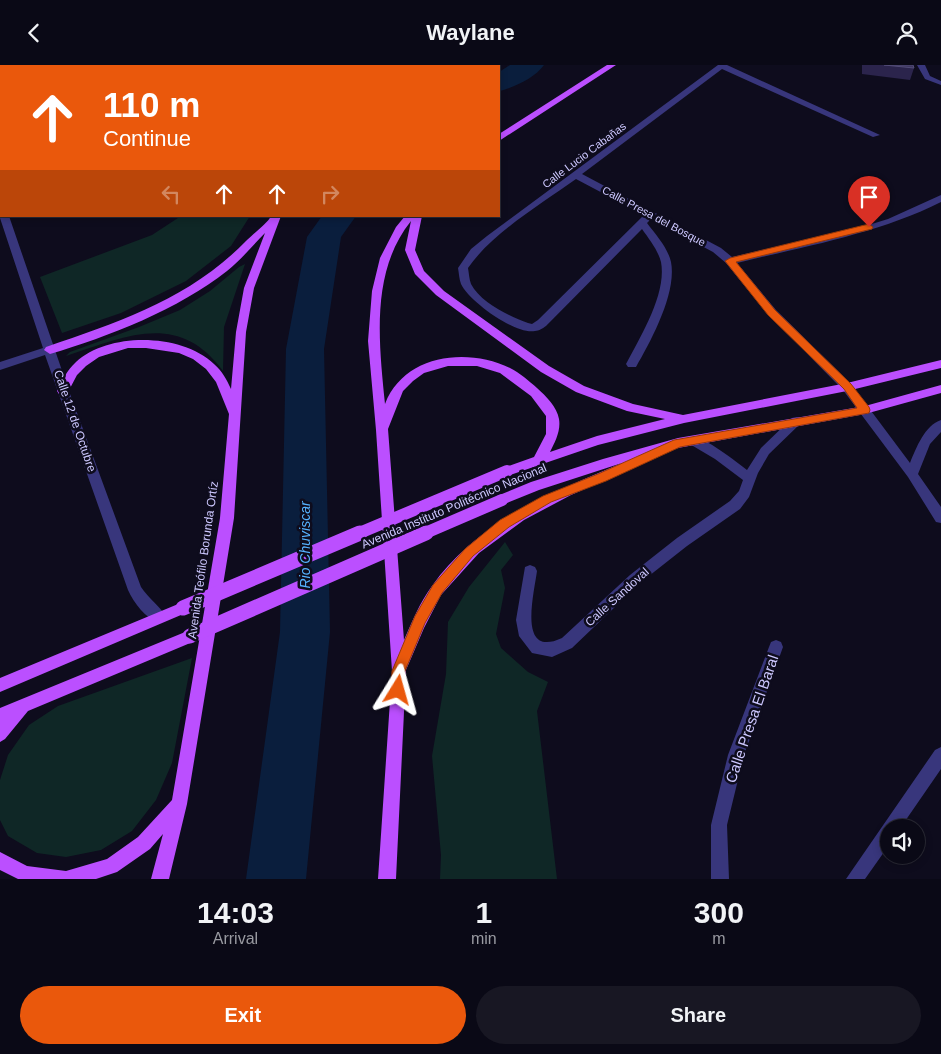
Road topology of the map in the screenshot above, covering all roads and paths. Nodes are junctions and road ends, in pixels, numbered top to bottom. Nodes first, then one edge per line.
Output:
1 (612, 65) edge
2 (722, 65) edge
3 (921, 65) edge
4 (941, 83) edge
5 (876, 135) dead end
6 (500, 137) edge
7 (576, 175) junction
8 (941, 198) edge
9 (651, 214) junction
10 (4, 217) edge
11 (275, 217) edge
12 (409, 217) edge
13 (418, 217) edge
14 (642, 223) junction
15 (730, 261) junction
16 (50, 350) junction
17 (632, 364) dead end
18 (941, 364) edge
19 (0, 366) edge
20 (847, 387) junction
21 (941, 389) edge
22 (63, 391) junction
23 (865, 410) junction
24 (236, 419) junction
25 (684, 419) junction
26 (796, 421) junction
27 (941, 423) edge
28 (382, 430) junction
29 (692, 440) junction
30 (678, 443) junction
31 (539, 460) junction
32 (912, 474) junction
33 (750, 479) junction
34 (941, 518) edge
35 (530, 571) dead end
36 (159, 617) junction
37 (776, 647) dead end
38 (399, 671) junction
39 (0, 685) edge
40 (23, 706) junction
41 (0, 715) edge
42 (0, 735) edge
43 (941, 755) edge
44 (179, 804) junction
45 (897, 819) edge
46 (880, 843) edge
47 (0, 861) edge
48 (62, 879) edge
49 (68, 879) edge
50 (160, 879) edge
51 (387, 879) edge
52 (720, 879) edge
53 (855, 879) edge

1 - 6 main road
2 - 5 street
2 - 7 street, Calle Lucio Cabañas
3 - 4 street
7 - 9 street, Calle Presa del Bosque
7 - 14 street, Calle Lucio Cabañas
8 - 15 street
9 - 14 street
9 - 15 street, Calle Presa del Bosque
10 - 16 street, Calle 12 de Octubre
11 - 16 main road
11 - 24 main road, Avenida Teófilo Borunda Ortíz
12 - 28 main road
13 - 25 main road
14 - 17 street
15 - 20 street, Calle Presa del Bosque
16 - 19 street
16 - 22 street, Calle 12 de Octubre
18 - 20 main road, Avenida Instituto Politécnico Nacional
20 - 23 street, Calle Presa del Bosque
20 - 25 main road, Avenida Instituto Politécnico Nacional
21 - 23 main road, Avenida Instituto Politécnico Nacional
22 - 24 main road
22 - 36 street, Calle 12 de Octubre
23 - 26 main road, Avenida Instituto Politécnico Nacional
23 - 32 street, Calle Presa del Bosque
24 - 44 main road, Avenida Teófilo Borunda Ortíz
25 - 31 main road, Avenida Instituto Politécnico Nacional
26 - 29 main road, Avenida Instituto Politécnico Nacional
26 - 33 street, Calle Sandoval
27 - 32 street
28 - 31 main road
28 - 38 main road
29 - 30 main road, Avenida Instituto Politécnico Nacional
29 - 33 street
30 - 38 main road
30 - 40 main road, Avenida Instituto Politécnico Nacional, bridge
31 - 36 main road, Avenida Instituto Politécnico Nacional, bridge
32 - 34 street, Calle Presa del Bosque
33 - 35 street, Calle Sandoval
36 - 39 main road, Avenida Instituto Politécnico Nacional
37 - 52 street, Calle Presa El Baral
38 - 51 main road
40 - 41 main road, Avenida Instituto Politécnico Nacional
40 - 42 main road
43 - 45 street
44 - 49 main road
44 - 50 main road, Avenida Teófilo Borunda Ortíz
46 - 53 street
47 - 48 main road

